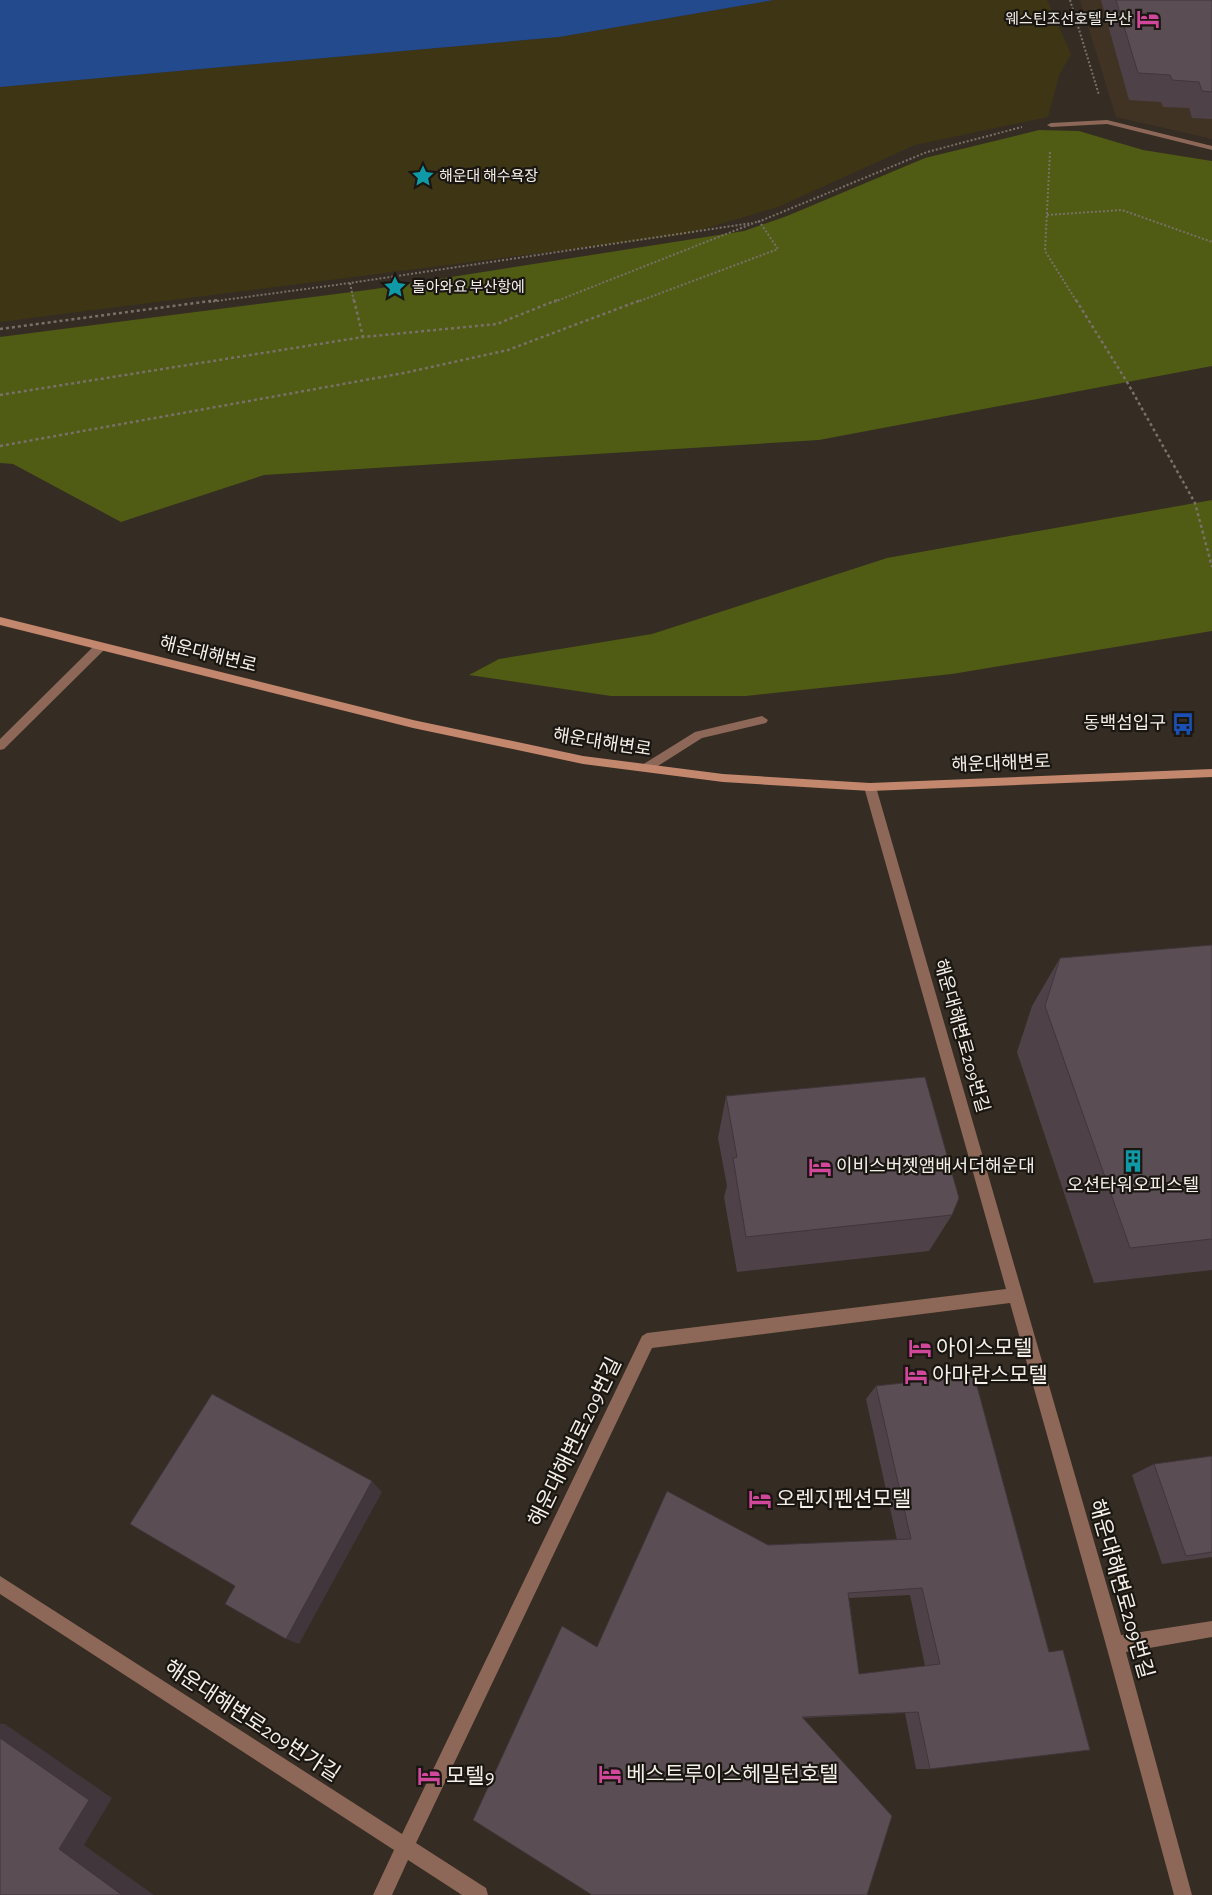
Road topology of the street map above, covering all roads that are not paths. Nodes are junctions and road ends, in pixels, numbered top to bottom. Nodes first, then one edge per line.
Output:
1 (1051, 125) road end
2 (1212, 148) edge
3 (0, 622) edge
4 (100, 647) junction
5 (762, 720) dead end
6 (0, 746) edge
7 (646, 768) junction
8 (1212, 773) edge
9 (870, 787) junction
10 (1014, 1295) junction
11 (0, 1584) edge
12 (1212, 1629) edge
13 (1115, 1644) junction
14 (405, 1847) junction
15 (382, 1895) edge
16 (479, 1895) edge
17 (1183, 1895) edge

1 - 2 street
3 - 4 main road, 해운대해변로
4 - 6 street
4 - 7 main road, 해운대해변로
5 - 7 street
7 - 9 main road, 해운대해변로
8 - 9 main road, 해운대해변로
9 - 10 street, 해운대해변로209번길
10 - 13 street, 해운대해변로209번길
10 - 14 street, 해운대해변로209번길
11 - 14 street, 해운대해변로209번가길
12 - 13 street
13 - 17 street, 해운대해변로209번길
14 - 15 street, 해운대해변로209번길
14 - 16 street, 해운대해변로209번가길

